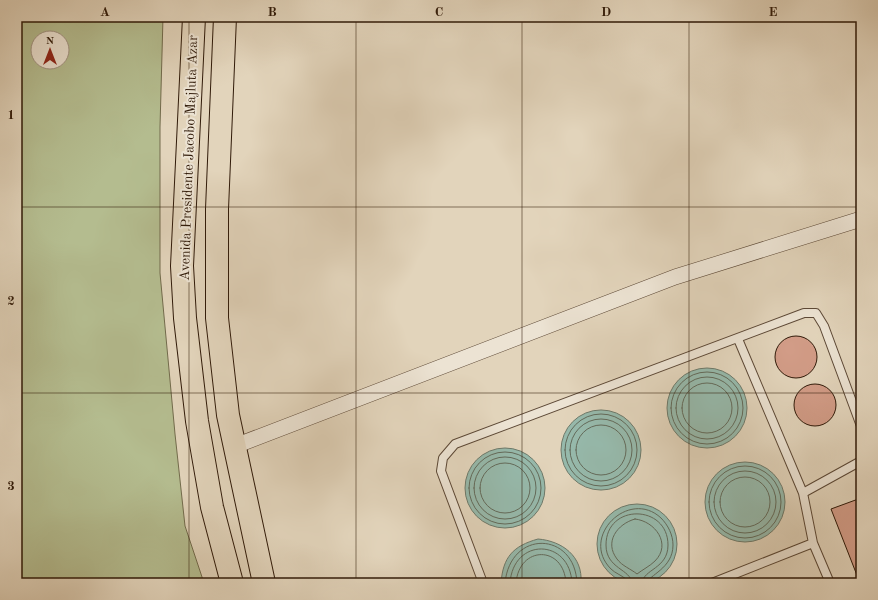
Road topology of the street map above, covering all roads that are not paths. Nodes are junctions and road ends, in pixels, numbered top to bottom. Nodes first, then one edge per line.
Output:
1 (194, 17) edge
2 (225, 17) edge
3 (861, 219) edge
4 (738, 339) junction
5 (861, 426) edge
6 (235, 446) junction
7 (861, 461) edge
8 (803, 493) junction
9 (813, 543) junction
10 (232, 583) edge
11 (264, 583) edge
12 (483, 583) edge
13 (712, 583) edge
14 (830, 583) edge

1 - 10 main road, Avenida Presidente Jacobo Majluta Azar
2 - 6 main road
3 - 6 street
4 - 5 lane
4 - 8 lane
4 - 12 lane
6 - 11 main road
7 - 8 lane
8 - 9 lane
9 - 13 lane
9 - 14 lane

